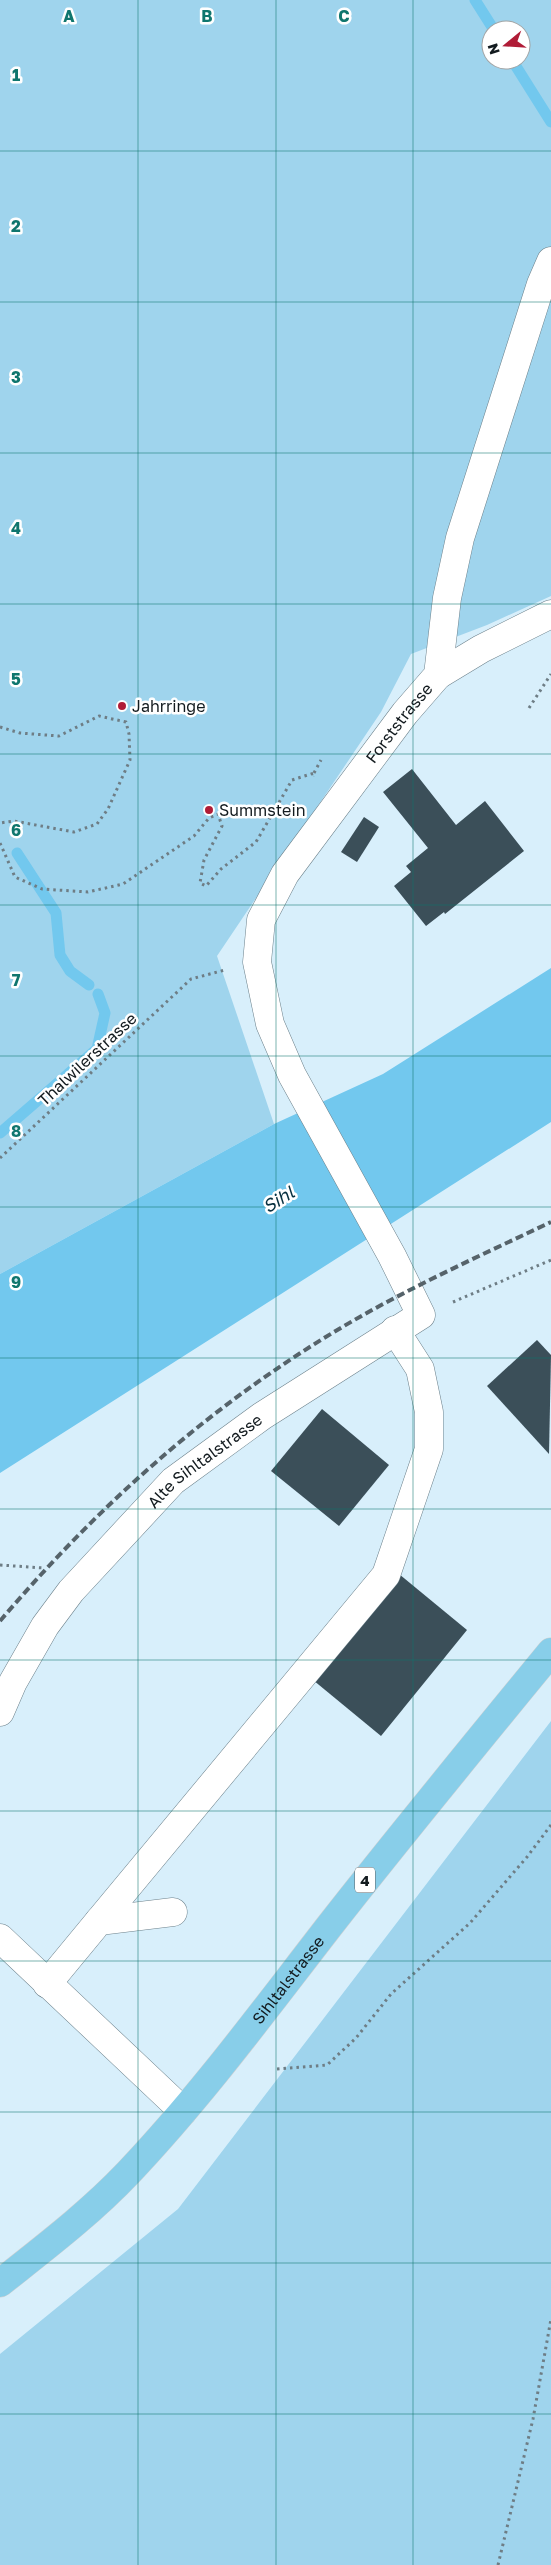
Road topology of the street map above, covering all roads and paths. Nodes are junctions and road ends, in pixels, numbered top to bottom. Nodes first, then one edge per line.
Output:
1 (551, 261) edge
2 (551, 614) edge
3 (551, 674) edge
4 (438, 675) junction
5 (528, 708) dead end
6 (0, 727) edge
7 (321, 760) dead end
8 (314, 773) junction
9 (312, 782) dead end
10 (0, 823) edge
11 (0, 842) edge
12 (191, 979) dead end
13 (0, 1158) edge
14 (551, 1260) edge
15 (421, 1315) junction
16 (395, 1330) junction
17 (0, 1565) edge
18 (71, 1591) junction
19 (551, 1652) edge
20 (0, 1712) edge
21 (551, 1825) edge
22 (173, 1912) dead end
23 (99, 1921) junction
24 (0, 1938) edge
25 (47, 1984) junction
26 (277, 2070) dead end
27 (184, 2112) junction
28 (0, 2283) edge
29 (551, 2319) edge
30 (498, 2565) edge

1 - 4 street, Forststrasse
2 - 4 street
3 - 5 path
4 - 15 street, Forststrasse
6 - 10 path
7 - 8 path
8 - 9 path
8 - 11 path
12 - 13 path, Thalwilerstrasse
14 - 15 path
15 - 16 street, Alte Sihltalstrasse
16 - 18 street, Alte Sihltalstrasse
16 - 23 street
17 - 18 path
18 - 20 street, Alte Sihltalstrasse
19 - 27 main road, Sihltalstrasse / 4
21 - 26 path
22 - 23 street
23 - 25 street
24 - 25 street
25 - 27 street
27 - 28 main road, Sihltalstrasse / 4
29 - 30 path

